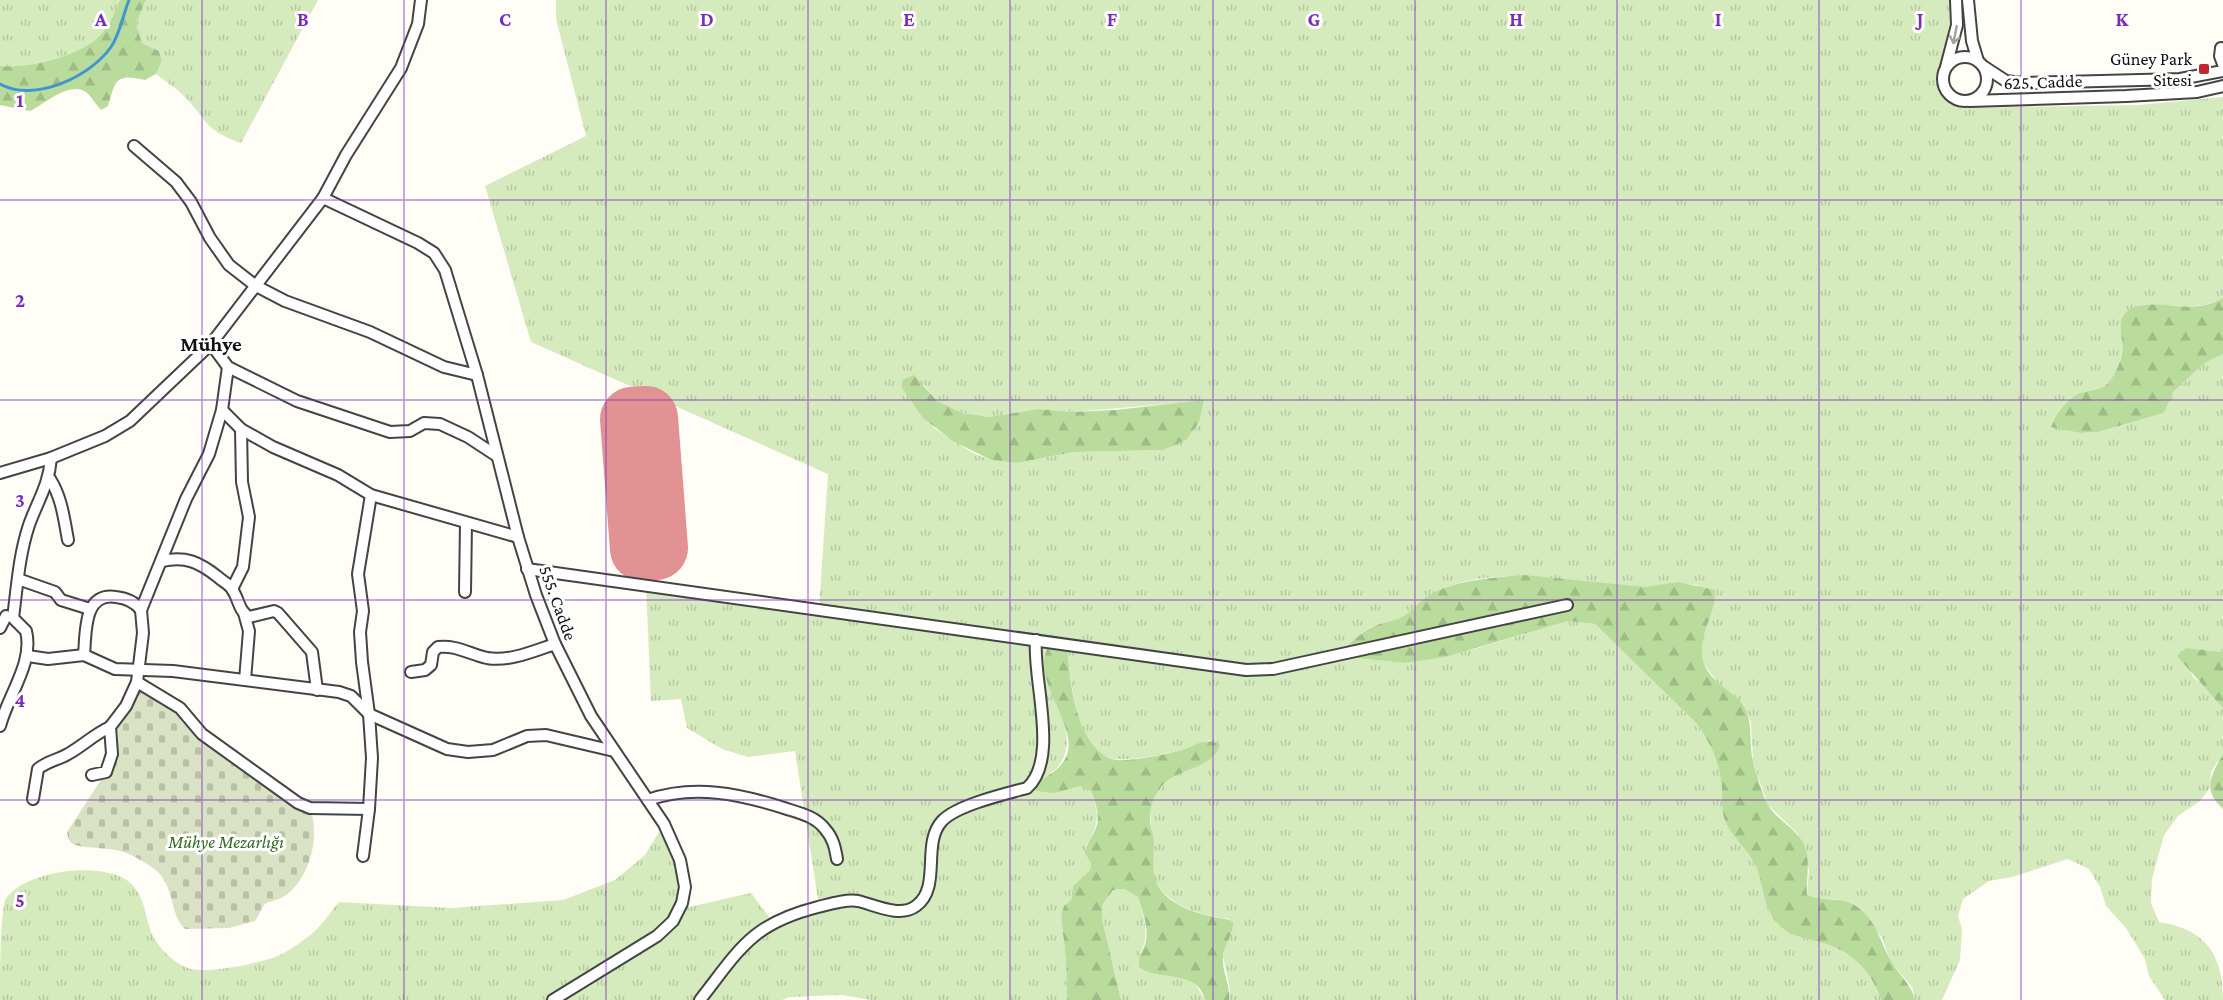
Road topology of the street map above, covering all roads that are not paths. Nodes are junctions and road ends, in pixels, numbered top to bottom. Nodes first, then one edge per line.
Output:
1 (421, 0) edge
2 (1956, 0) edge
3 (1968, 0) edge
4 (2223, 49) edge
5 (1981, 64) junction
6 (2223, 64) edge
7 (1946, 69) junction
8 (2223, 71) edge
9 (2223, 87) edge
10 (1970, 101) junction
11 (134, 146) dead end
12 (323, 198) junction
13 (256, 286) junction
14 (211, 344) junction
15 (228, 367) junction
16 (477, 375) junction
17 (222, 410) junction
18 (241, 429) junction
19 (497, 456) junction
20 (51, 458) junction
21 (0, 473) edge
22 (50, 479) junction
23 (371, 495) junction
24 (466, 523) junction
25 (518, 537) junction
26 (68, 540) dead end
27 (162, 561) junction
28 (527, 569) junction
29 (18, 579) junction
30 (232, 589) junction
31 (465, 591) dead end
32 (1567, 605) dead end
33 (90, 609) junction
34 (141, 610) junction
35 (244, 613) junction
36 (6, 616) edge
37 (0, 628) edge
38 (1036, 640) junction
39 (555, 644) junction
40 (84, 655) junction
41 (28, 656) junction
42 (411, 672) dead end
43 (137, 677) junction
44 (245, 680) junction
45 (317, 690) junction
46 (369, 714) junction
47 (0, 726) edge
48 (110, 727) junction
49 (614, 751) junction
50 (92, 775) dead end
51 (33, 799) dead end
52 (648, 800) junction
53 (369, 809) junction
54 (363, 856) dead end
55 (837, 858) dead end
56 (553, 1000) edge
57 (700, 1000) edge

1 - 12 street
2 -> 7 street
3 - 5 street
4 - 6 street
5 - 7 street
5 - 8 street
5 - 10 street
7 - 10 street
9 - 10 street, 625. Cadde
11 - 13 street
12 - 13 street
12 - 16 street, 555. Cadde
13 - 14 street
13 - 16 street
14 - 15 street
14 - 20 street
15 - 17 street
15 - 19 street
16 - 19 street, 555. Cadde
17 - 18 street
17 - 27 street
18 - 23 street
18 - 30 street
19 - 25 street, 555. Cadde
20 - 21 street
20 - 22 street
22 - 26 street
22 - 29 street
23 - 24 street
23 - 46 street
24 - 25 street
24 - 31 street
25 - 28 street, 555. Cadde
27 - 30 street
27 - 34 street
28 - 38 street
28 - 39 street, 555. Cadde
29 - 33 street
29 - 36 street
30 - 35 street
32 - 38 street
33 - 34 street
33 - 40 street
34 - 43 street
35 - 44 street
35 - 45 street
36 - 37 street
36 - 41 street
38 - 57 street
39 - 42 street
39 - 49 street, 555. Cadde
40 - 41 street
40 - 43 street
41 - 47 street
43 - 44 street
43 - 48 street
43 - 53 street
44 - 45 street
45 - 46 street
46 - 49 street
46 - 53 street
48 - 50 street
48 - 51 street
49 - 52 street, 555. Cadde
52 - 55 street
52 - 56 street, 555. Cadde
53 - 54 street

